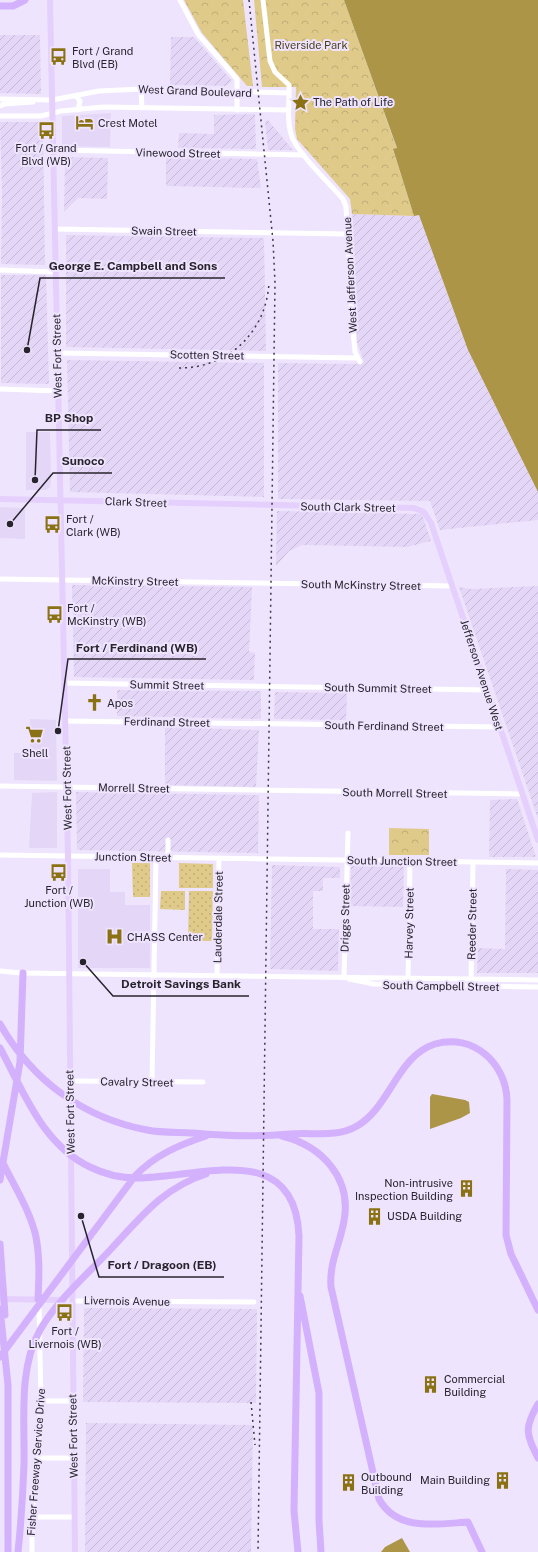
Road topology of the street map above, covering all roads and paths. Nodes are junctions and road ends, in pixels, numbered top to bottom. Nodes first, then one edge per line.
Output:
1 (25, 0) edge
2 (50, 0) edge
3 (180, 0) edge
4 (263, 0) edge
5 (0, 6) edge
6 (141, 89) junction
7 (238, 92) junction
8 (289, 93) junction
9 (76, 96) junction
10 (0, 99) edge
11 (40, 100) junction
12 (52, 100) junction
13 (0, 106) edge
14 (142, 108) junction
15 (78, 110) junction
16 (237, 110) junction
17 (288, 110) junction
18 (52, 114) junction
19 (1, 115) edge
20 (53, 150) junction
21 (304, 155) junction
22 (55, 229) junction
23 (348, 234) junction
24 (0, 270) edge
25 (56, 272) junction
26 (57, 353) junction
27 (358, 360) joint
28 (0, 389) edge
29 (58, 391) junction
30 (0, 499) edge
31 (60, 500) junction
32 (272, 506) joint
33 (424, 512) joint
34 (0, 579) edge
35 (62, 580) junction
36 (270, 583) joint
37 (452, 586) junction
38 (65, 684) junction
39 (269, 687) joint
40 (487, 690) junction
41 (65, 720) junction
42 (269, 724) joint
43 (500, 727) junction
44 (0, 786) edge
45 (66, 787) junction
46 (268, 790) joint
47 (522, 794) junction
48 (348, 833) dead end
49 (168, 840) dead end
50 (538, 840) edge
51 (0, 855) edge
52 (68, 856) junction
53 (168, 857) junction
54 (156, 858) junction
55 (219, 858) junction
56 (267, 859) joint
57 (346, 860) junction
58 (410, 862) junction
59 (473, 862) junction
60 (538, 863) edge
61 (0, 971) edge
62 (23, 973) junction
63 (69, 973) junction
64 (154, 974) junction
65 (217, 975) junction
66 (344, 978) junction
67 (408, 978) junction
68 (471, 979) junction
69 (538, 980) edge
70 (408, 985) junction
71 (471, 986) junction
72 (538, 988) edge
73 (0, 1024) edge
74 (0, 1048) edge
75 (70, 1081) junction
76 (152, 1082) junction
77 (203, 1082) dead end
78 (208, 1135) junction
79 (278, 1135) junction
80 (0, 1157) edge
81 (215, 1171) junction
82 (0, 1180) edge
83 (0, 1244) edge
84 (298, 1278) junction
85 (0, 1299) edge
86 (38, 1299) junction
87 (72, 1301) junction
88 (254, 1302) dead end
89 (0, 1309) edge
90 (538, 1310) edge
91 (5, 1347) junction
92 (0, 1357) edge
93 (41, 1401) junction
94 (73, 1401) junction
95 (538, 1404) edge
96 (36, 1458) junction
97 (74, 1458) junction
98 (538, 1458) edge
99 (32, 1517) junction
100 (74, 1517) junction
101 (8, 1552) edge
102 (18, 1552) edge
103 (32, 1552) edge
104 (75, 1552) edge
105 (298, 1552) edge
106 (321, 1552) edge
107 (482, 1552) edge

1 - 5 highway
2 - 12 main road, West Fort Street
3 - 7 street
4 - 8 street
6 - 7 street, West Grand Boulevard
6 - 9 street, West Grand Boulevard
6 - 14 street
7 - 8 street, West Grand Boulevard
7 - 16 street
8 - 17 street, West Jefferson Avenue
9 - 12 street, West Grand Boulevard
9 - 15 street
10 - 11 street, West Grand Boulevard
11 - 12 street, West Grand Boulevard
11 - 13 street
12 - 18 main road, West Fort Street
14 - 15 street, West Grand Boulevard
14 - 16 street, West Grand Boulevard
15 - 18 street, West Grand Boulevard
16 - 17 street, West Grand Boulevard
17 - 21 street, West Jefferson Avenue
18 - 19 street, West Grand Boulevard
18 - 20 main road, West Fort Street
20 - 21 street, Vinewood Street
20 - 22 main road, West Fort Street
21 - 23 street, West Jefferson Avenue
22 - 23 street, Swain Street
22 - 25 main road, West Fort Street
23 - 27 street, West Jefferson Avenue
24 - 25 street
25 - 26 main road, West Fort Street
26 - 27 street, Scotten Street
26 - 29 main road, West Fort Street
28 - 29 street
29 - 31 main road, West Fort Street
30 - 31 main road, Clark Street
31 - 32 main road, Clark Street
31 - 35 main road, West Fort Street
32 - 33 main road, South Clark Street
33 - 37 main road, Jefferson Avenue West
34 - 35 street, McKinstry Street
35 - 36 street, McKinstry Street
35 - 38 main road, West Fort Street
36 - 37 street, South McKinstry Street
37 - 40 main road, Jefferson Avenue West
38 - 39 street, Summit Street
38 - 41 main road, West Fort Street
39 - 40 street, South Summit Street
40 - 43 main road, Jefferson Avenue West
41 - 42 street, Ferdinand Street
41 - 45 main road, West Fort Street
42 - 43 street, South Ferdinand Street
43 - 47 main road, Jefferson Avenue West
44 - 45 street, Morrell Street
45 - 46 street, Morrell Street
45 - 52 main road, West Fort Street
46 - 47 street, South Morrell Street
47 - 50 main road, Jefferson Avenue West
48 - 57 street, Driggs Street
49 - 53 street
51 - 52 street, Junction Street
52 - 54 street, Junction Street
52 - 63 main road, West Fort Street
53 - 54 street, Junction Street
53 - 55 street, Junction Street
54 - 64 street
55 - 56 street, Junction Street
55 - 65 street, Lauderdale Street
56 - 57 street, South Junction Street
57 - 58 street, South Junction Street
57 - 66 street, Driggs Street
58 - 59 street, South Junction Street
58 - 67 street, Harvey Street
59 - 60 street, South Junction Street
59 - 68 street, Reeder Street
61 - 62 street, South Campbell Street
62 - 63 street, South Campbell Street
62 - 82 highway
63 - 64 street, South Campbell Street
63 - 75 main road, West Fort Street
64 - 65 street, South Campbell Street
64 - 76 street
65 - 66 street, South Campbell Street
66 - 67 street, South Campbell Street
66 - 70 street, South Campbell Street
67 - 68 street, South Campbell Street
67 - 70 street, Harvey Street
68 - 69 street, South Campbell Street
68 - 71 street, Reeder Street
70 - 71 street, South Campbell Street
71 - 72 street, South Campbell Street
73 - 78 highway
74 - 81 highway
75 - 76 street, Cavalry Street
75 - 87 main road, West Fort Street
76 - 77 street, Cavalry Street
78 - 79 highway
78 - 92 highway
79 - 90 highway
79 - 107 highway
80 - 86 highway
81 - 84 highway
81 - 102 highway
83 - 91 highway
84 - 105 highway
84 - 106 highway
85 - 86 main road, Livernois Avenue
86 - 87 main road, Livernois Avenue
86 - 93 street, Fisher Freeway Service Drive
87 - 88 street, Livernois Avenue
87 - 94 main road, West Fort Street
89 - 91 highway
91 - 101 highway
93 - 94 street
93 - 96 street, Fisher Freeway Service Drive
94 - 97 main road, West Fort Street
95 - 98 highway
96 - 97 street
96 - 99 street, Fisher Freeway Service Drive
97 - 100 main road, West Fort Street
99 - 100 street
99 - 103 street, Fisher Freeway Service Drive
100 - 104 main road, West Fort Street

